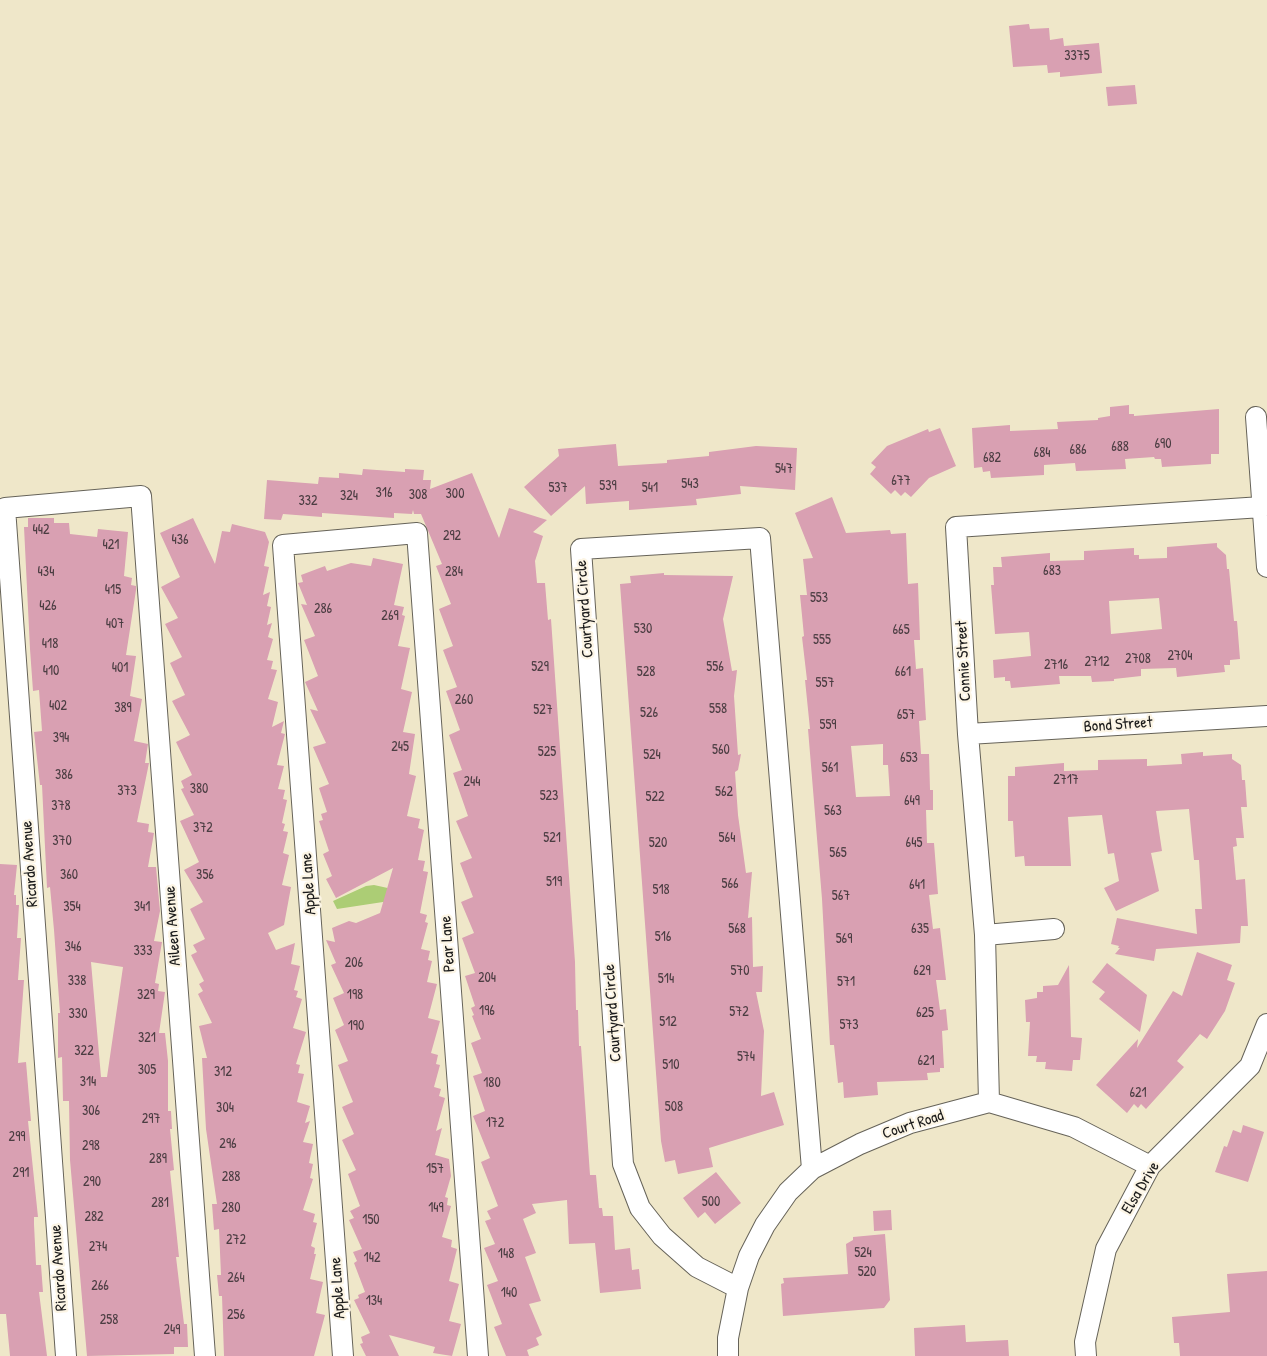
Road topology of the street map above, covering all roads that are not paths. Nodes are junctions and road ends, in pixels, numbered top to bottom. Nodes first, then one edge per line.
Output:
1 (1256, 417) dead end
2 (141, 496) joint
3 (1262, 507) junction
4 (417, 533) joint
5 (1267, 567) edge
6 (1267, 716) edge
7 (968, 734) junction
8 (1054, 929) dead end
9 (984, 935) junction
10 (1267, 1024) edge
11 (989, 1102) junction
12 (1150, 1166) junction
13 (812, 1169) junction
14 (738, 1288) junction
15 (728, 1347) edge
16 (66, 1356) edge
17 (205, 1356) edge
18 (343, 1356) edge
19 (478, 1356) edge
20 (1086, 1356) edge

1 - 3 street
2 - 16 street, Ricardo Avenue
2 - 17 street, Aileen Avenue
3 - 5 street
3 - 7 street, Connie Street
4 - 18 street, Apple Lane
4 - 19 street, Pear Lane
6 - 7 street, Bond Street
7 - 9 street, Connie Street
8 - 9 street
9 - 11 street, Connie Street
10 - 12 street, Elsa Drive
11 - 12 street
11 - 13 street, Court Road
12 - 20 street, Elsa Drive
13 - 14 street, Court Road
13 - 14 street, Courtyard Circle
14 - 15 street

